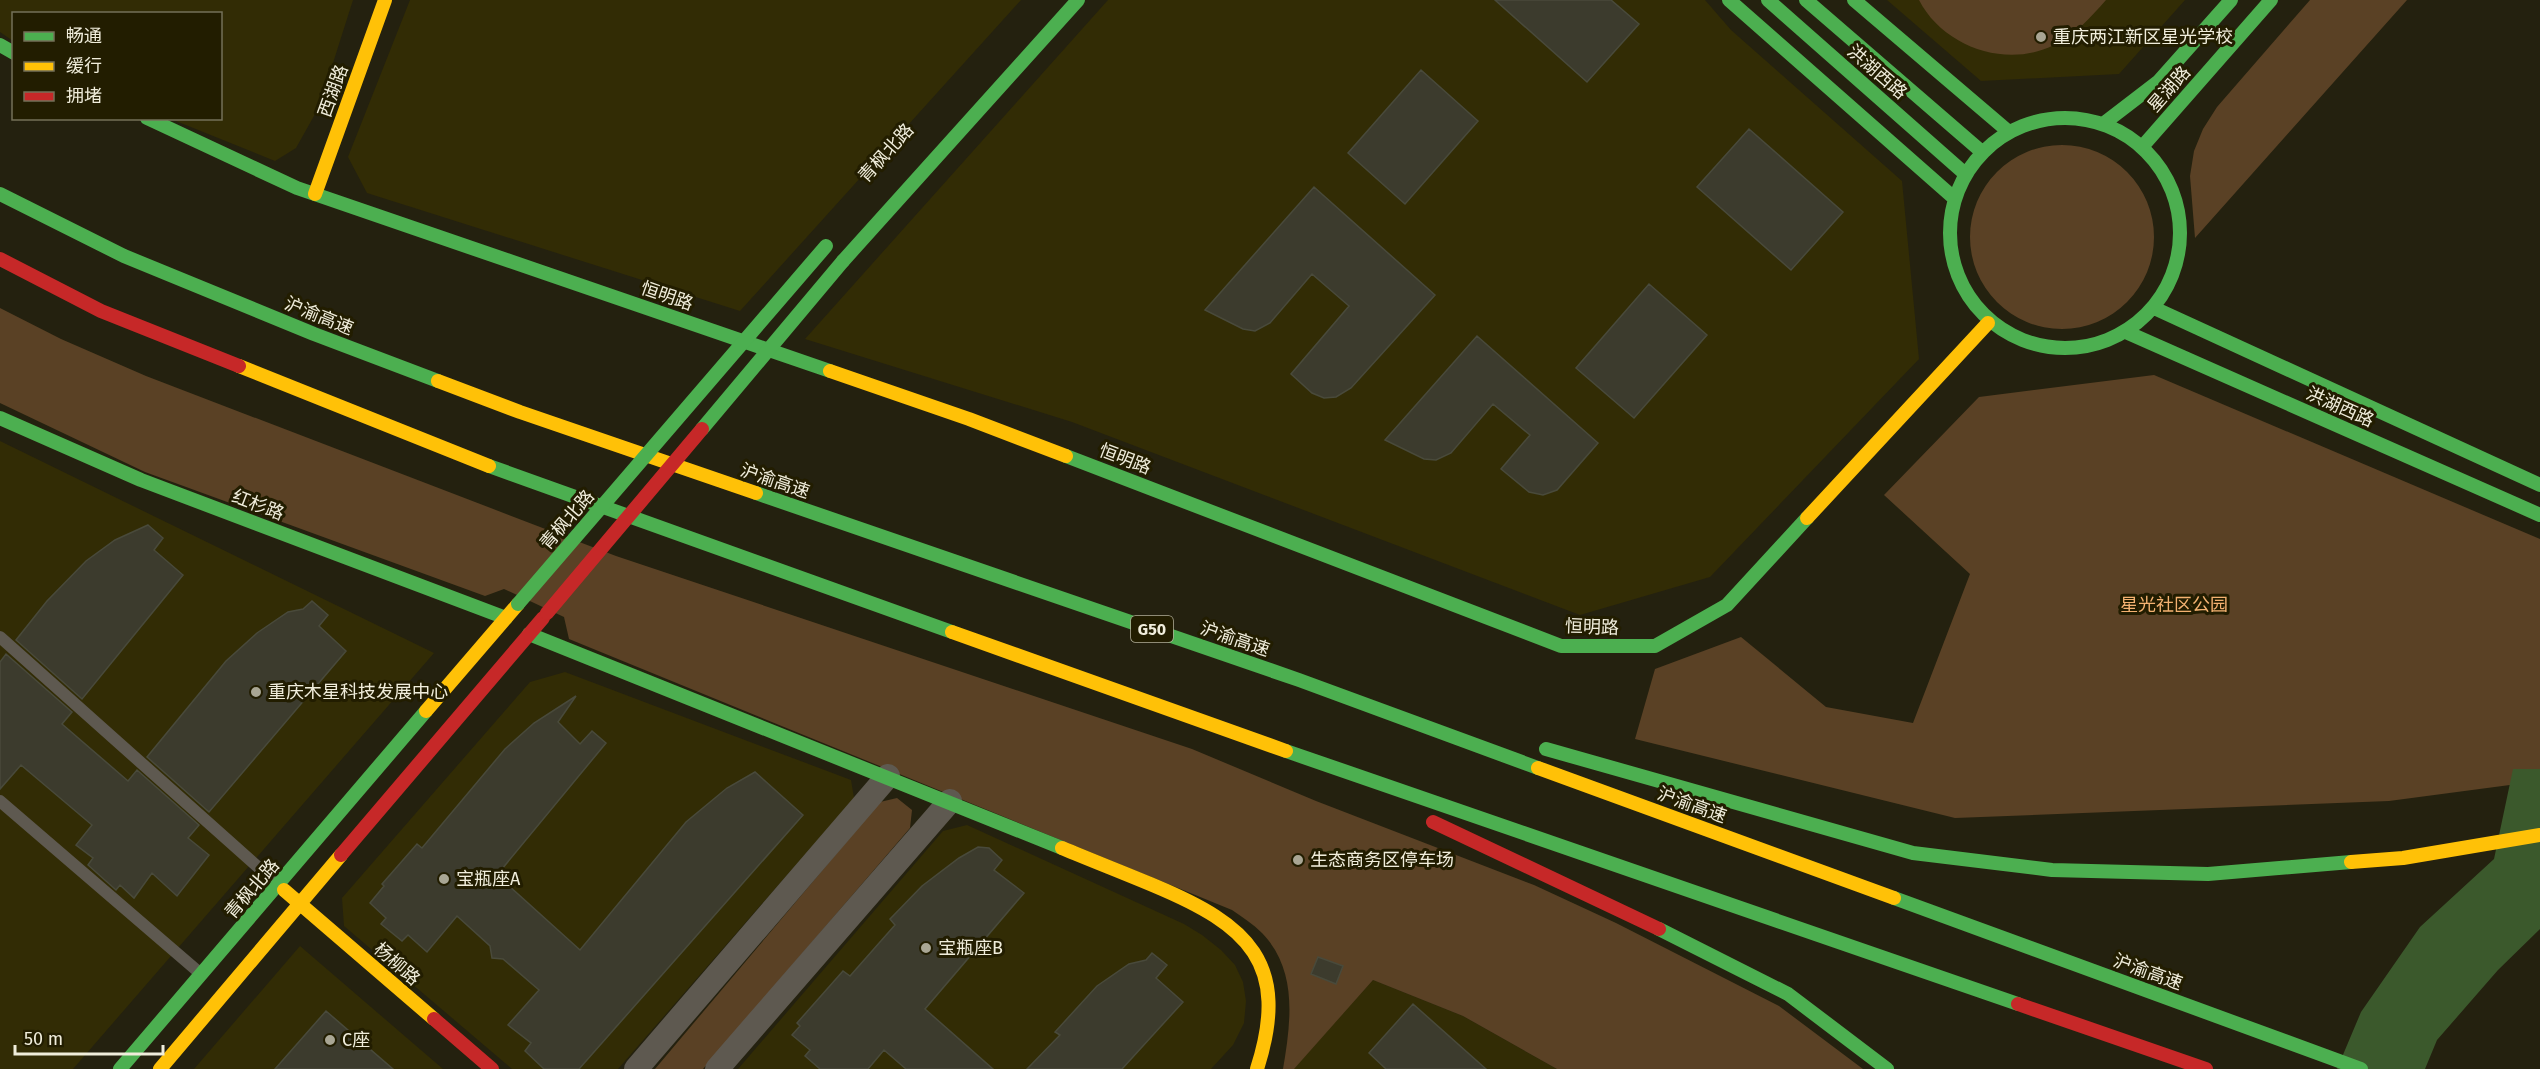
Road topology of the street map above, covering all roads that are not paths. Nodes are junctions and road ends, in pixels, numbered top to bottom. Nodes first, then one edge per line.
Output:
1 (385, 0) edge
2 (1078, 0) edge
3 (1729, 0) edge
4 (1767, 0) edge
5 (1806, 0) edge
6 (1854, 0) edge
7 (2231, 0) edge
8 (2271, 0) edge
9 (152, 120) edge
10 (2103, 124) junction
11 (2009, 132) junction
12 (2142, 147) junction
13 (1982, 152) junction
14 (1963, 172) junction
15 (0, 194) edge
16 (315, 194) junction
17 (1954, 198) junction
18 (830, 241) dead end
19 (0, 259) edge
20 (2154, 308) junction
21 (1988, 323) junction
22 (2126, 332) junction
23 (0, 418) edge
24 (2540, 484) edge
25 (2540, 515) edge
26 (506, 618) junction
27 (529, 634) junction
28 (0, 637) edge
29 (1299, 680) junction
30 (1469, 728) dead end
31 (1268, 745) junction
32 (1538, 747) dead end
33 (888, 776) junction
34 (1385, 800) dead end
35 (0, 801) edge
36 (950, 801) junction
37 (1417, 814) dead end
38 (2540, 835) edge
39 (279, 886) junction
40 (269, 897) junction
41 (301, 905) junction
42 (296, 920) junction
43 (202, 975) junction
44 (1262, 1054) junction
45 (120, 1069) edge
46 (160, 1069) edge
47 (492, 1069) edge
48 (636, 1069) edge
49 (717, 1069) edge
50 (1251, 1069) edge
51 (1257, 1069) edge
52 (1887, 1069) edge
53 (2206, 1069) edge
54 (2361, 1069) edge

1 - 16 main road, 西湖路
2 - 27 main road, bridge
3 - 17 main road
4 - 14 main road, 洪湖西路
5 - 13 main road, 洪湖西路
6 - 11 main road
7 - 10 main road
8 - 12 main road, 星湖路
9 - 16 main road, 恒明路
10 - 11 main road
10 - 12 main road
11 - 13 main road
12 - 20 main road
13 - 14 main road
14 - 17 main road
15 - 29 main road, 沪渝高速 / G50
16 - 21 main road, 恒明路
17 - 21 main road
18 - 26 main road, 青枫北路, bridge
19 - 31 main road
20 - 22 main road
20 - 24 main road, 洪湖西路
21 - 22 main road
22 - 25 main road, 洪湖西路
23 - 26 main road, 红杉路
26 - 39 main road, 青枫北路
27 - 33 main road
27 - 41 main road
28 - 39 lane
29 - 30 main road
29 - 54 main road, 沪渝高速 / G50
31 - 34 main road
31 - 53 main road
32 - 38 main road
33 - 36 main road
33 - 48 street
35 - 43 lane
36 - 44 main road
36 - 49 street
37 - 52 main road
39 - 40 main road, 青枫北路
39 - 41 main road, 杨柳路
40 - 42 main road
40 - 43 main road, 青枫北路
41 - 42 main road
41 - 47 main road, 杨柳路
42 - 46 main road
43 - 45 main road, 青枫北路
44 - 50 main road
44 - 51 main road

